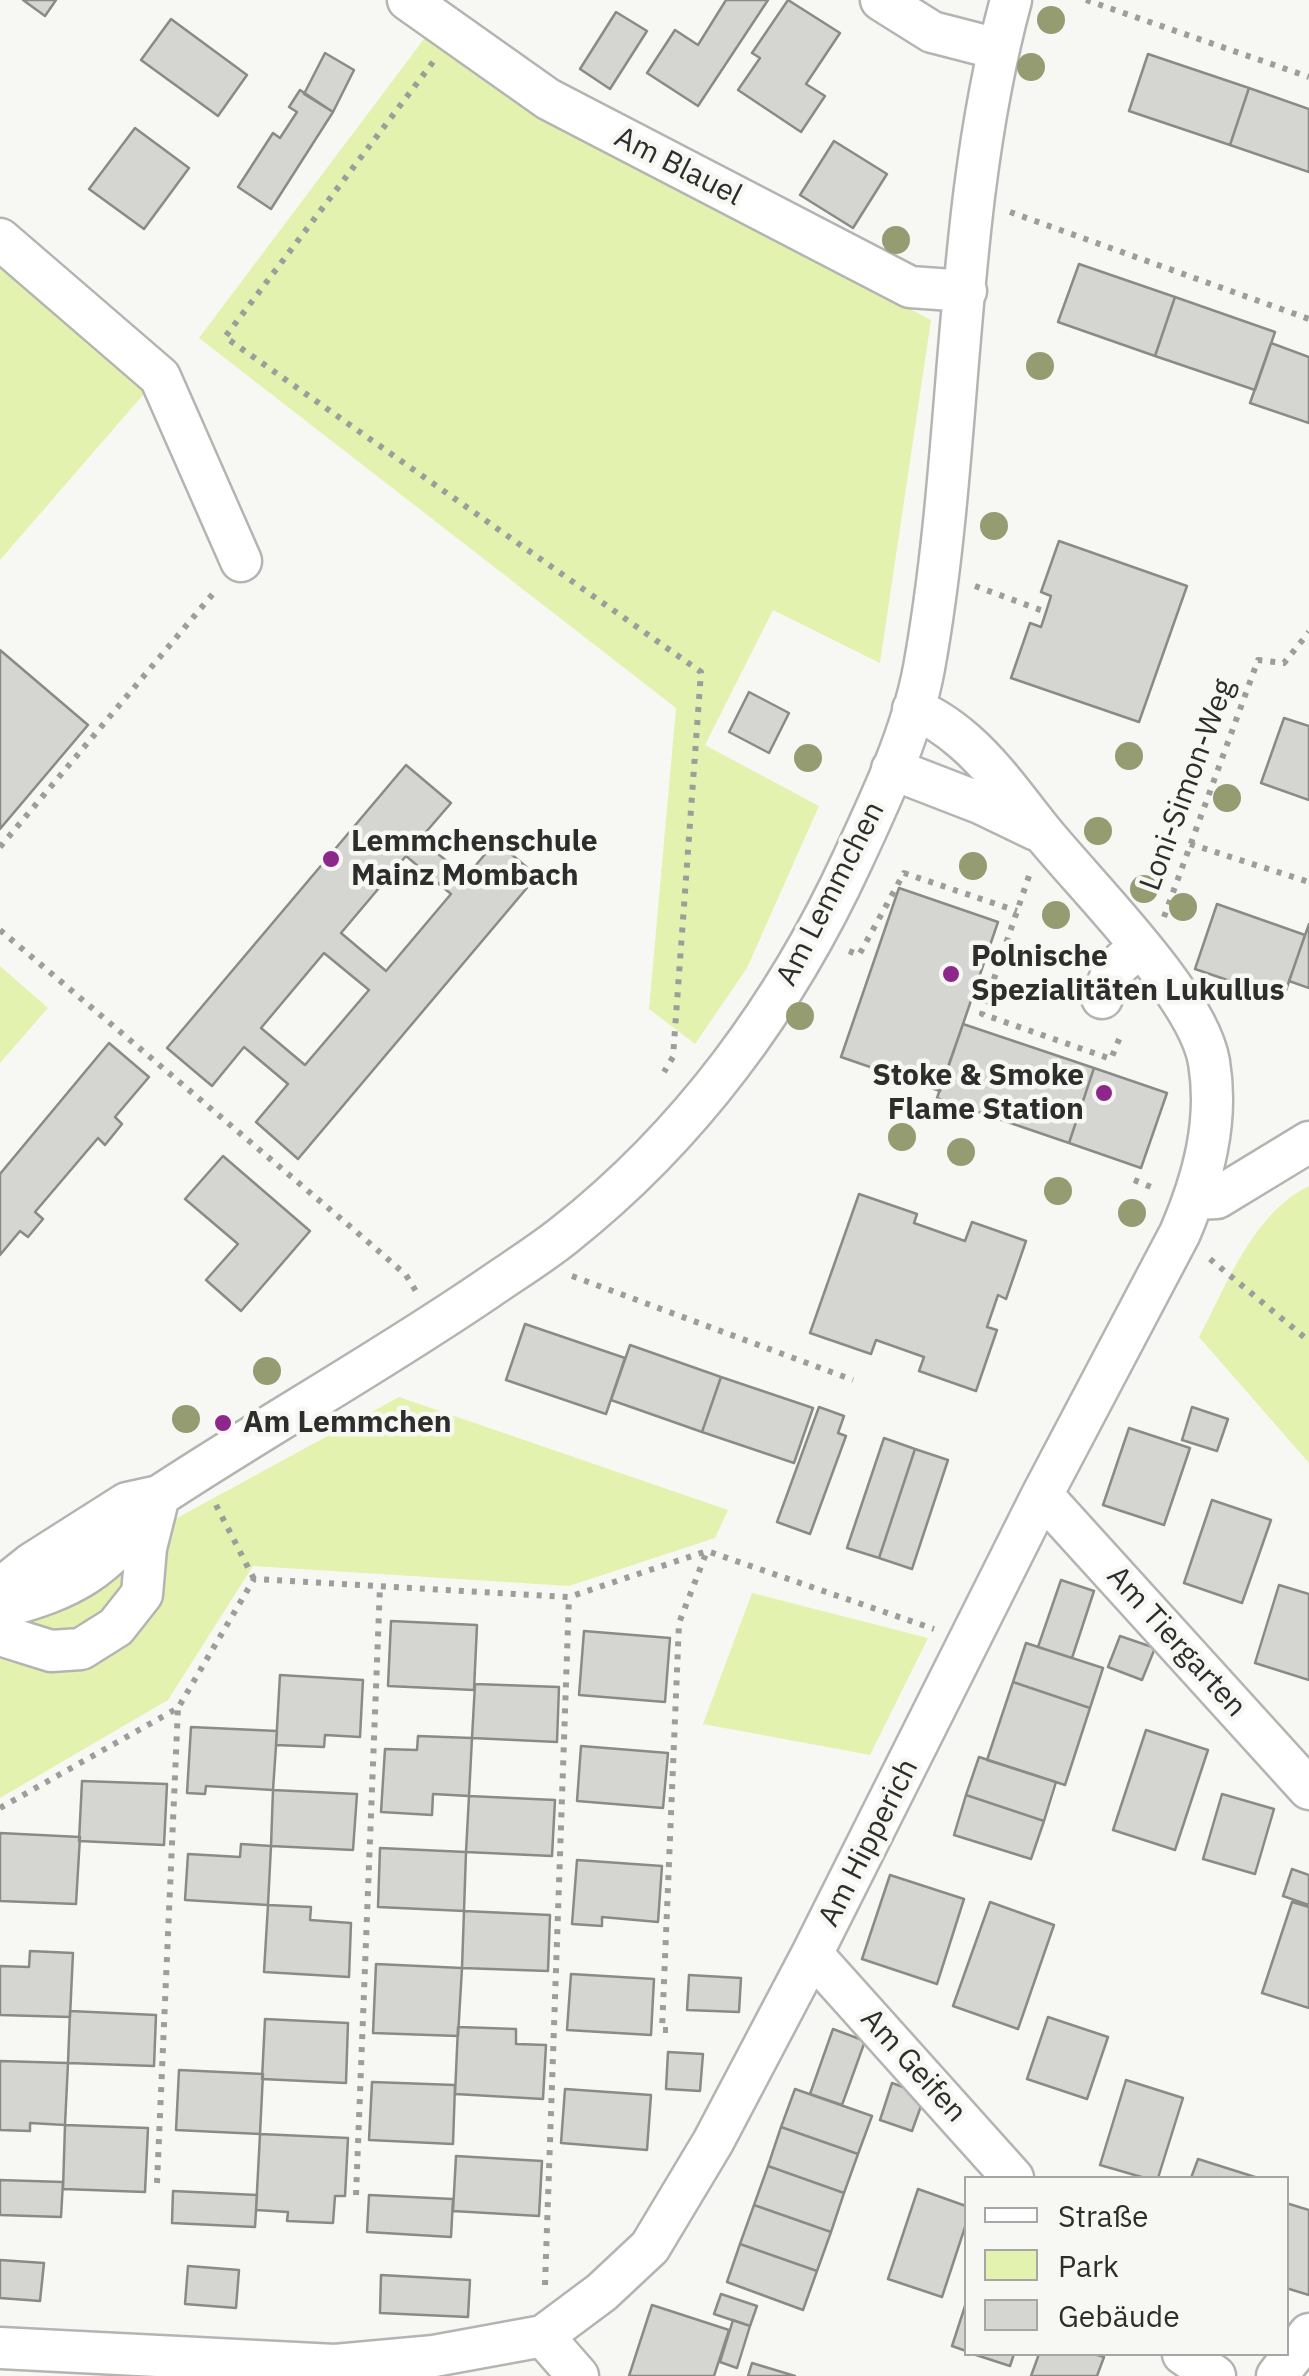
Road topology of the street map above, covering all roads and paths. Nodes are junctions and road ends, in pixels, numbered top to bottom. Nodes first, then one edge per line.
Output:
1 (408, 0) edge
2 (881, 0) edge
3 (1012, 0) edge
4 (1086, 0) edge
5 (455, 33) junction
6 (998, 49) junction
7 (1309, 77) edge
8 (1006, 210) dead end
9 (0, 239) edge
10 (966, 291) junction
11 (1309, 319) edge
12 (240, 561) joint
13 (960, 581) dead end
14 (1046, 612) dead end
15 (1309, 632) edge
16 (913, 709) junction
17 (892, 769) junction
18 (1044, 834) junction
19 (1190, 844) junction
20 (0, 847) edge
21 (1309, 882) edge
22 (1017, 911) junction
23 (0, 930) edge
24 (1149, 938) junction
25 (848, 951) dead end
26 (1102, 998) dead end
27 (1002, 1021) dead end
28 (664, 1072) dead end
29 (1309, 1142) edge
30 (1134, 1180) dead end
31 (1177, 1207) junction
32 (570, 1275) dead end
33 (418, 1295) dead end
34 (1309, 1341) edge
35 (852, 1380) dead end
36 (210, 1494) dead end
37 (1042, 1495) junction
38 (159, 1496) junction
39 (707, 1551) junction
40 (254, 1579) junction
41 (380, 1586) junction
42 (0, 1589) edge
43 (569, 1597) junction
44 (0, 1608) edge
45 (948, 1634) dead end
46 (0, 1635) edge
47 (178, 1708) junction
48 (1309, 1789) edge
49 (0, 1808) edge
50 (812, 1954) junction
51 (668, 2030) dead end
52 (1010, 2176) edge
53 (158, 2183) dead end
54 (356, 2194) dead end
55 (544, 2317) junction
56 (1309, 2334) edge
57 (0, 2348) edge
58 (1186, 2356) edge
59 (578, 2376) edge
60 (1215, 2376) edge
61 (1277, 2376) edge

1 - 5 street, Am Blauel
2 - 6 street
3 - 6 street, Am Lemmchen
4 - 7 path
5 - 10 street, Am Blauel
5 - 28 path
6 - 10 street, Am Lemmchen
8 - 11 path
9 - 12 street
10 - 16 street, Am Lemmchen
12 - 20 path
13 - 14 path
15 - 19 path, Loni-Simon-Weg
16 - 17 street, Am Lemmchen
16 - 18 street, Am Hipperich
17 - 18 street, Am Hipperich
17 - 38 street, Am Lemmchen
18 - 22 path
18 - 24 street, Am Hipperich
19 - 21 path
19 - 24 path, Loni-Simon-Weg
22 - 25 path
22 - 27 path
23 - 33 path
24 - 26 street
24 - 31 street, Am Hipperich
29 - 31 street
30 - 31 path
31 - 34 path
31 - 37 street, Am Hipperich
32 - 35 path
36 - 40 path
37 - 48 street, Am Tiergarten
37 - 50 street, Am Hipperich
38 - 42 street, Am Lemmchen
38 - 44 street, Am Lemmchen
38 - 46 street
39 - 43 path
39 - 45 path
39 - 51 path
40 - 41 path
40 - 47 path
41 - 43 path
41 - 54 path
43 - 55 path
47 - 49 path
47 - 53 path
50 - 52 street, Am Geifen
50 - 55 street, Am Hipperich
55 - 57 street, Am Hipperich
55 - 59 street
56 - 61 street
58 - 60 street

